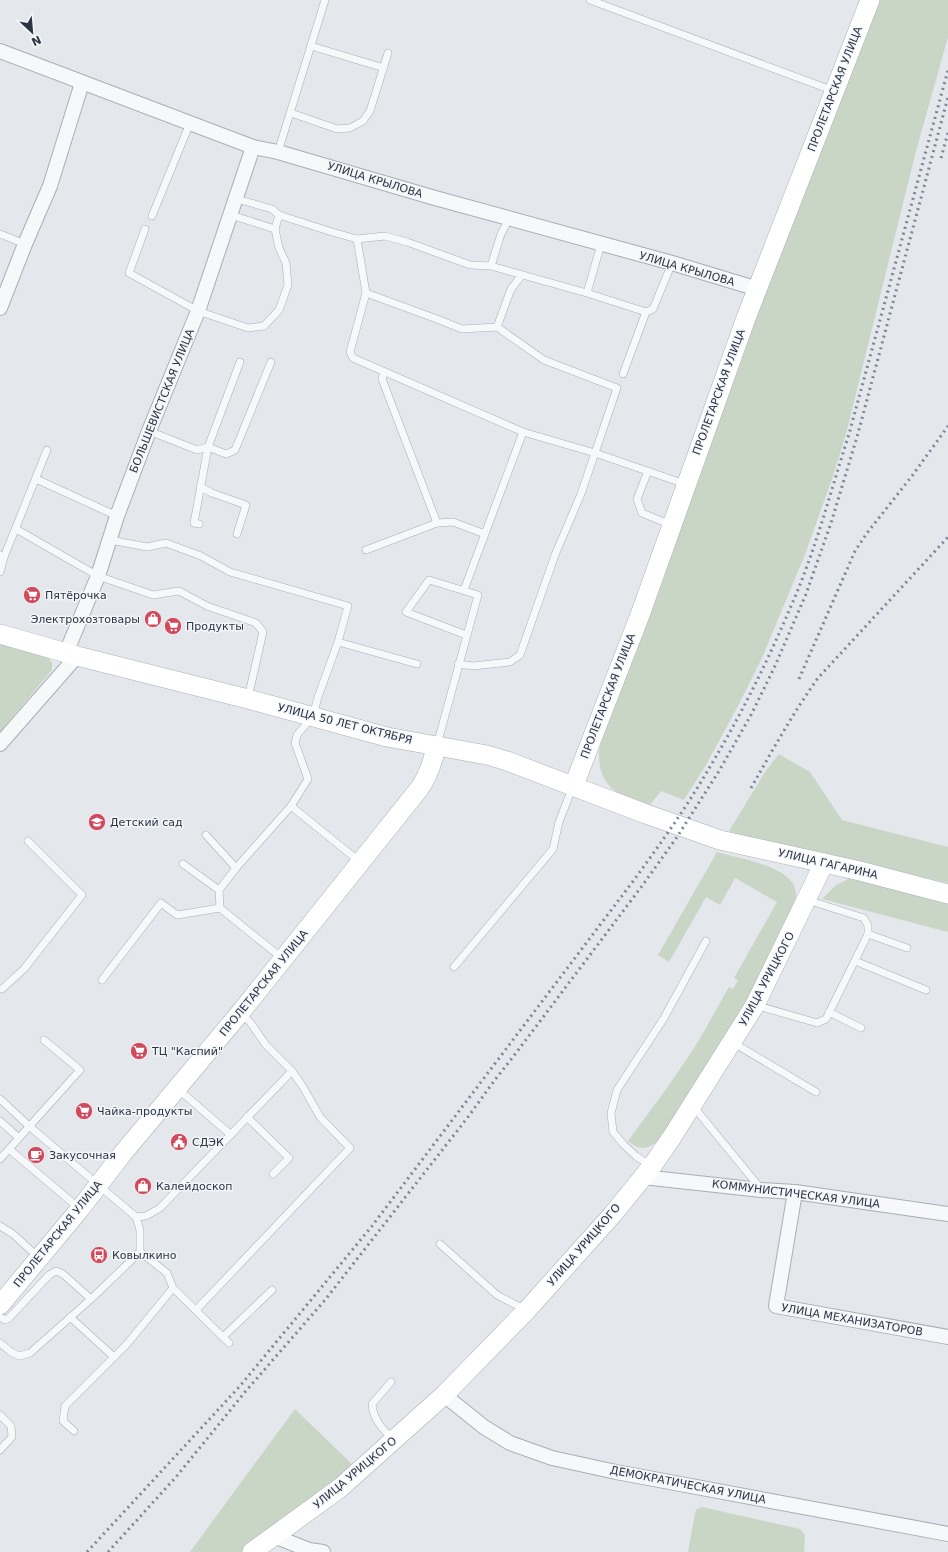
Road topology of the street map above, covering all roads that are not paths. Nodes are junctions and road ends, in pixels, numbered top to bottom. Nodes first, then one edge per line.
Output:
1 (325, 0) edge
2 (590, 0) edge
3 (870, 0) edge
4 (312, 46) junction
5 (0, 51) edge
6 (388, 53) dead end
7 (384, 68) junction
8 (82, 83) junction
9 (835, 91) junction
10 (291, 113) junction
11 (190, 123) junction
12 (253, 146) junction
13 (278, 152) junction
14 (237, 199) junction
15 (231, 215) junction
16 (279, 215) junction
17 (152, 216) dead end
18 (509, 219) junction
19 (145, 229) dead end
20 (275, 229) junction
21 (0, 234) edge
22 (357, 239) junction
23 (25, 244) junction
24 (601, 244) junction
25 (672, 263) junction
26 (491, 266) junction
27 (522, 275) junction
28 (758, 289) junction
29 (366, 293) junction
30 (586, 293) junction
31 (0, 308) edge
32 (198, 311) junction
33 (646, 312) junction
34 (497, 327) junction
35 (240, 362) dead end
36 (271, 362) dead end
37 (384, 372) junction
38 (623, 374) dead end
39 (149, 431) junction
40 (523, 432) junction
41 (208, 447) junction
42 (47, 450) dead end
43 (595, 453) junction
44 (648, 471) junction
45 (36, 479) junction
46 (686, 484) junction
47 (200, 487) junction
48 (117, 516) junction
49 (436, 523) junction
50 (199, 524) dead end
51 (671, 525) junction
52 (16, 529) junction
53 (237, 534) dead end
54 (485, 534) junction
55 (110, 540) junction
56 (366, 550) dead end
57 (2, 556) edge
58 (0, 572) edge
59 (98, 576) junction
60 (464, 590) junction
61 (0, 634) edge
62 (466, 635) junction
63 (338, 642) junction
64 (71, 654) junction
65 (417, 664) dead end
66 (458, 664) junction
67 (248, 699) junction
68 (314, 716) junction
69 (0, 744) edge
70 (436, 746) junction
71 (574, 785) junction
72 (292, 806) junction
73 (206, 835) dead end
74 (708, 836) joint
75 (28, 841) dead end
76 (361, 863) junction
77 (824, 863) junction
78 (183, 864) dead end
79 (236, 868) junction
80 (219, 890) junction
81 (948, 894) edge
82 (807, 900) junction
83 (220, 908) junction
84 (868, 934) junction
85 (706, 941) dead end
86 (907, 948) dead end
87 (283, 959) junction
88 (855, 961) junction
89 (454, 967) dead end
90 (102, 980) dead end
91 (1, 989) edge
92 (926, 990) dead end
93 (755, 1005) junction
94 (829, 1012) junction
95 (240, 1013) junction
96 (861, 1028) dead end
97 (44, 1040) dead end
98 (732, 1042) junction
99 (292, 1071) junction
100 (177, 1088) junction
101 (816, 1092) dead end
102 (0, 1098) edge
103 (692, 1106) junction
104 (247, 1117) junction
105 (0, 1121) edge
106 (29, 1126) junction
107 (231, 1135) junction
108 (19, 1138) junction
109 (9, 1149) junction
110 (0, 1159) edge
111 (647, 1172) junction
112 (273, 1174) dead end
113 (98, 1185) junction
114 (761, 1190) junction
115 (795, 1192) junction
116 (80, 1209) junction
117 (948, 1214) edge
118 (136, 1217) junction
119 (0, 1226) edge
120 (440, 1244) dead end
121 (140, 1252) junction
122 (39, 1257) junction
123 (173, 1288) junction
124 (272, 1290) dead end
125 (91, 1299) junction
126 (0, 1305) edge
127 (196, 1310) junction
128 (526, 1310) junction
129 (0, 1317) edge
130 (70, 1317) junction
131 (224, 1336) junction
132 (948, 1337) edge
133 (0, 1343) edge
134 (228, 1343) dead end
135 (114, 1357) junction
136 (391, 1382) dead end
137 (444, 1396) junction
138 (0, 1415) edge
139 (74, 1431) dead end
140 (395, 1440) junction
141 (0, 1450) edge
142 (948, 1534) edge
143 (274, 1536) junction
144 (252, 1552) edge
145 (323, 1552) edge

1 - 4 lane
2 - 9 lane
3 - 9 street, ПРОЛЕТАРСКАЯ УЛИЦА
4 - 7 lane
4 - 10 lane
5 - 8 street, УЛИЦА КРЫЛОВА
6 - 7 lane
7 - 10 lane
8 - 11 street, УЛИЦА КРЫЛОВА
8 - 23 street
9 - 28 street, ПРОЛЕТАРСКАЯ УЛИЦА
10 - 13 lane
11 - 12 street, УЛИЦА КРЫЛОВА
11 - 17 lane
12 - 13 street, УЛИЦА КРЫЛОВА
12 - 14 street, БОЛЬШЕВИСТСКАЯ УЛИЦА
13 - 18 street, УЛИЦА КРЫЛОВА
14 - 15 street, БОЛЬШЕВИСТСКАЯ УЛИЦА
14 - 16 lane
15 - 20 lane
15 - 32 street, БОЛЬШЕВИСТСКАЯ УЛИЦА
16 - 20 lane
16 - 22 lane
18 - 24 street, УЛИЦА КРЫЛОВА
18 - 26 lane
19 - 32 lane
20 - 32 lane
21 - 23 lane
22 - 26 lane
22 - 29 lane
23 - 31 street
24 - 25 street, УЛИЦА КРЫЛОВА
24 - 30 lane
25 - 28 street, УЛИЦА КРЫЛОВА
25 - 33 lane
26 - 27 lane
27 - 30 lane
27 - 34 lane
28 - 46 street, ПРОЛЕТАРСКАЯ УЛИЦА
29 - 34 lane
29 - 37 lane
30 - 33 lane
32 - 39 street, БОЛЬШЕВИСТСКАЯ УЛИЦА
33 - 38 lane
34 - 43 lane
35 - 41 lane
36 - 41 lane
37 - 40 lane
37 - 49 lane
39 - 41 lane
39 - 48 street, БОЛЬШЕВИСТСКАЯ УЛИЦА
40 - 43 lane
40 - 54 lane
41 - 47 lane
42 - 45 lane
43 - 44 lane
43 - 66 lane
44 - 46 lane
44 - 51 lane
45 - 48 lane
45 - 52 lane
46 - 51 street, ПРОЛЕТАРСКАЯ УЛИЦА
47 - 50 lane
47 - 53 lane
48 - 55 street, БОЛЬШЕВИСТСКАЯ УЛИЦА
49 - 54 lane
49 - 56 lane
51 - 71 street, ПРОЛЕТАРСКАЯ УЛИЦА
52 - 57 lane
52 - 59 lane
54 - 60 lane
55 - 59 street, БОЛЬШЕВИСТСКАЯ УЛИЦА
55 - 63 lane
57 - 58 lane
59 - 64 street, БОЛЬШЕВИСТСКАЯ УЛИЦА
59 - 67 lane
60 - 62 lane
60 - 62 lane
61 - 64 street, УЛИЦА 50 ЛЕТ ОКТЯБРЯ
62 - 66 lane
63 - 65 lane
63 - 68 lane
64 - 67 street, УЛИЦА 50 ЛЕТ ОКТЯБРЯ
64 - 69 street, БОЛЬШЕВИСТСКАЯ УЛИЦА
66 - 70 lane
67 - 68 street, УЛИЦА 50 ЛЕТ ОКТЯБРЯ
68 - 70 street, УЛИЦА 50 ЛЕТ ОКТЯБРЯ
68 - 72 lane
70 - 71 street, УЛИЦА 50 ЛЕТ ОКТЯБРЯ
70 - 76 street, ПРОЛЕТАРСКАЯ УЛИЦА
71 - 74 street, УЛИЦА 50 ЛЕТ ОКТЯБРЯ
71 - 89 lane
72 - 76 lane
72 - 79 lane
73 - 79 lane
74 - 77 street, УЛИЦА ГАГАРИНА
75 - 91 lane
76 - 87 street, ПРОЛЕТАРСКАЯ УЛИЦА
77 - 81 street, УЛИЦА ГАГАРИНА
77 - 82 street, УЛИЦА УРИЦКОГО
78 - 80 lane
79 - 80 lane
80 - 83 lane
82 - 84 lane
82 - 93 street, УЛИЦА УРИЦКОГО
83 - 87 lane
83 - 90 lane
84 - 86 lane
84 - 88 lane
85 - 111 lane
87 - 95 street, ПРОЛЕТАРСКАЯ УЛИЦА
88 - 92 lane
88 - 94 lane
93 - 94 lane
93 - 98 street, УЛИЦА УРИЦКОГО
94 - 96 lane
95 - 99 lane
95 - 100 street, ПРОЛЕТАРСКАЯ УЛИЦА
97 - 106 lane
98 - 101 lane
98 - 103 street, УЛИЦА УРИЦКОГО
99 - 104 lane
99 - 127 lane
100 - 107 lane
100 - 113 street, ПРОЛЕТАРСКАЯ УЛИЦА
102 - 106 lane
103 - 111 street, УЛИЦА УРИЦКОГО
103 - 114 lane
104 - 107 lane
104 - 112 lane
105 - 108 lane
106 - 108 lane
106 - 113 lane
107 - 118 lane
108 - 109 lane
109 - 110 lane
109 - 116 lane
111 - 114 street, КОММУНИСТИЧЕСКАЯ УЛИЦА
111 - 128 street, УЛИЦА УРИЦКОГО
113 - 116 street, ПРОЛЕТАРСКАЯ УЛИЦА
113 - 118 lane
114 - 115 street, КОММУНИСТИЧЕСКАЯ УЛИЦА
115 - 117 street, КОММУНИСТИЧЕСКАЯ УЛИЦА
115 - 132 street, УЛИЦА МЕХАНИЗАТОРОВ
116 - 122 street, ПРОЛЕТАРСКАЯ УЛИЦА
118 - 121 lane
119 - 122 lane
120 - 128 lane
121 - 123 lane
121 - 125 lane
122 - 126 street, ПРОЛЕТАРСКАЯ УЛИЦА
123 - 127 lane
123 - 135 lane
124 - 131 lane
125 - 129 lane
125 - 130 lane
127 - 131 lane
128 - 137 street, УЛИЦА УРИЦКОГО
130 - 133 lane
130 - 135 lane
131 - 134 lane
135 - 139 lane
136 - 140 lane
137 - 140 street, УЛИЦА УРИЦКОГО
137 - 142 street, ДЕМОКРАТИЧЕСКАЯ УЛИЦА
138 - 141 lane
140 - 143 street, УЛИЦА УРИЦКОГО
143 - 144 street, УЛИЦА УРИЦКОГО
143 - 145 street

